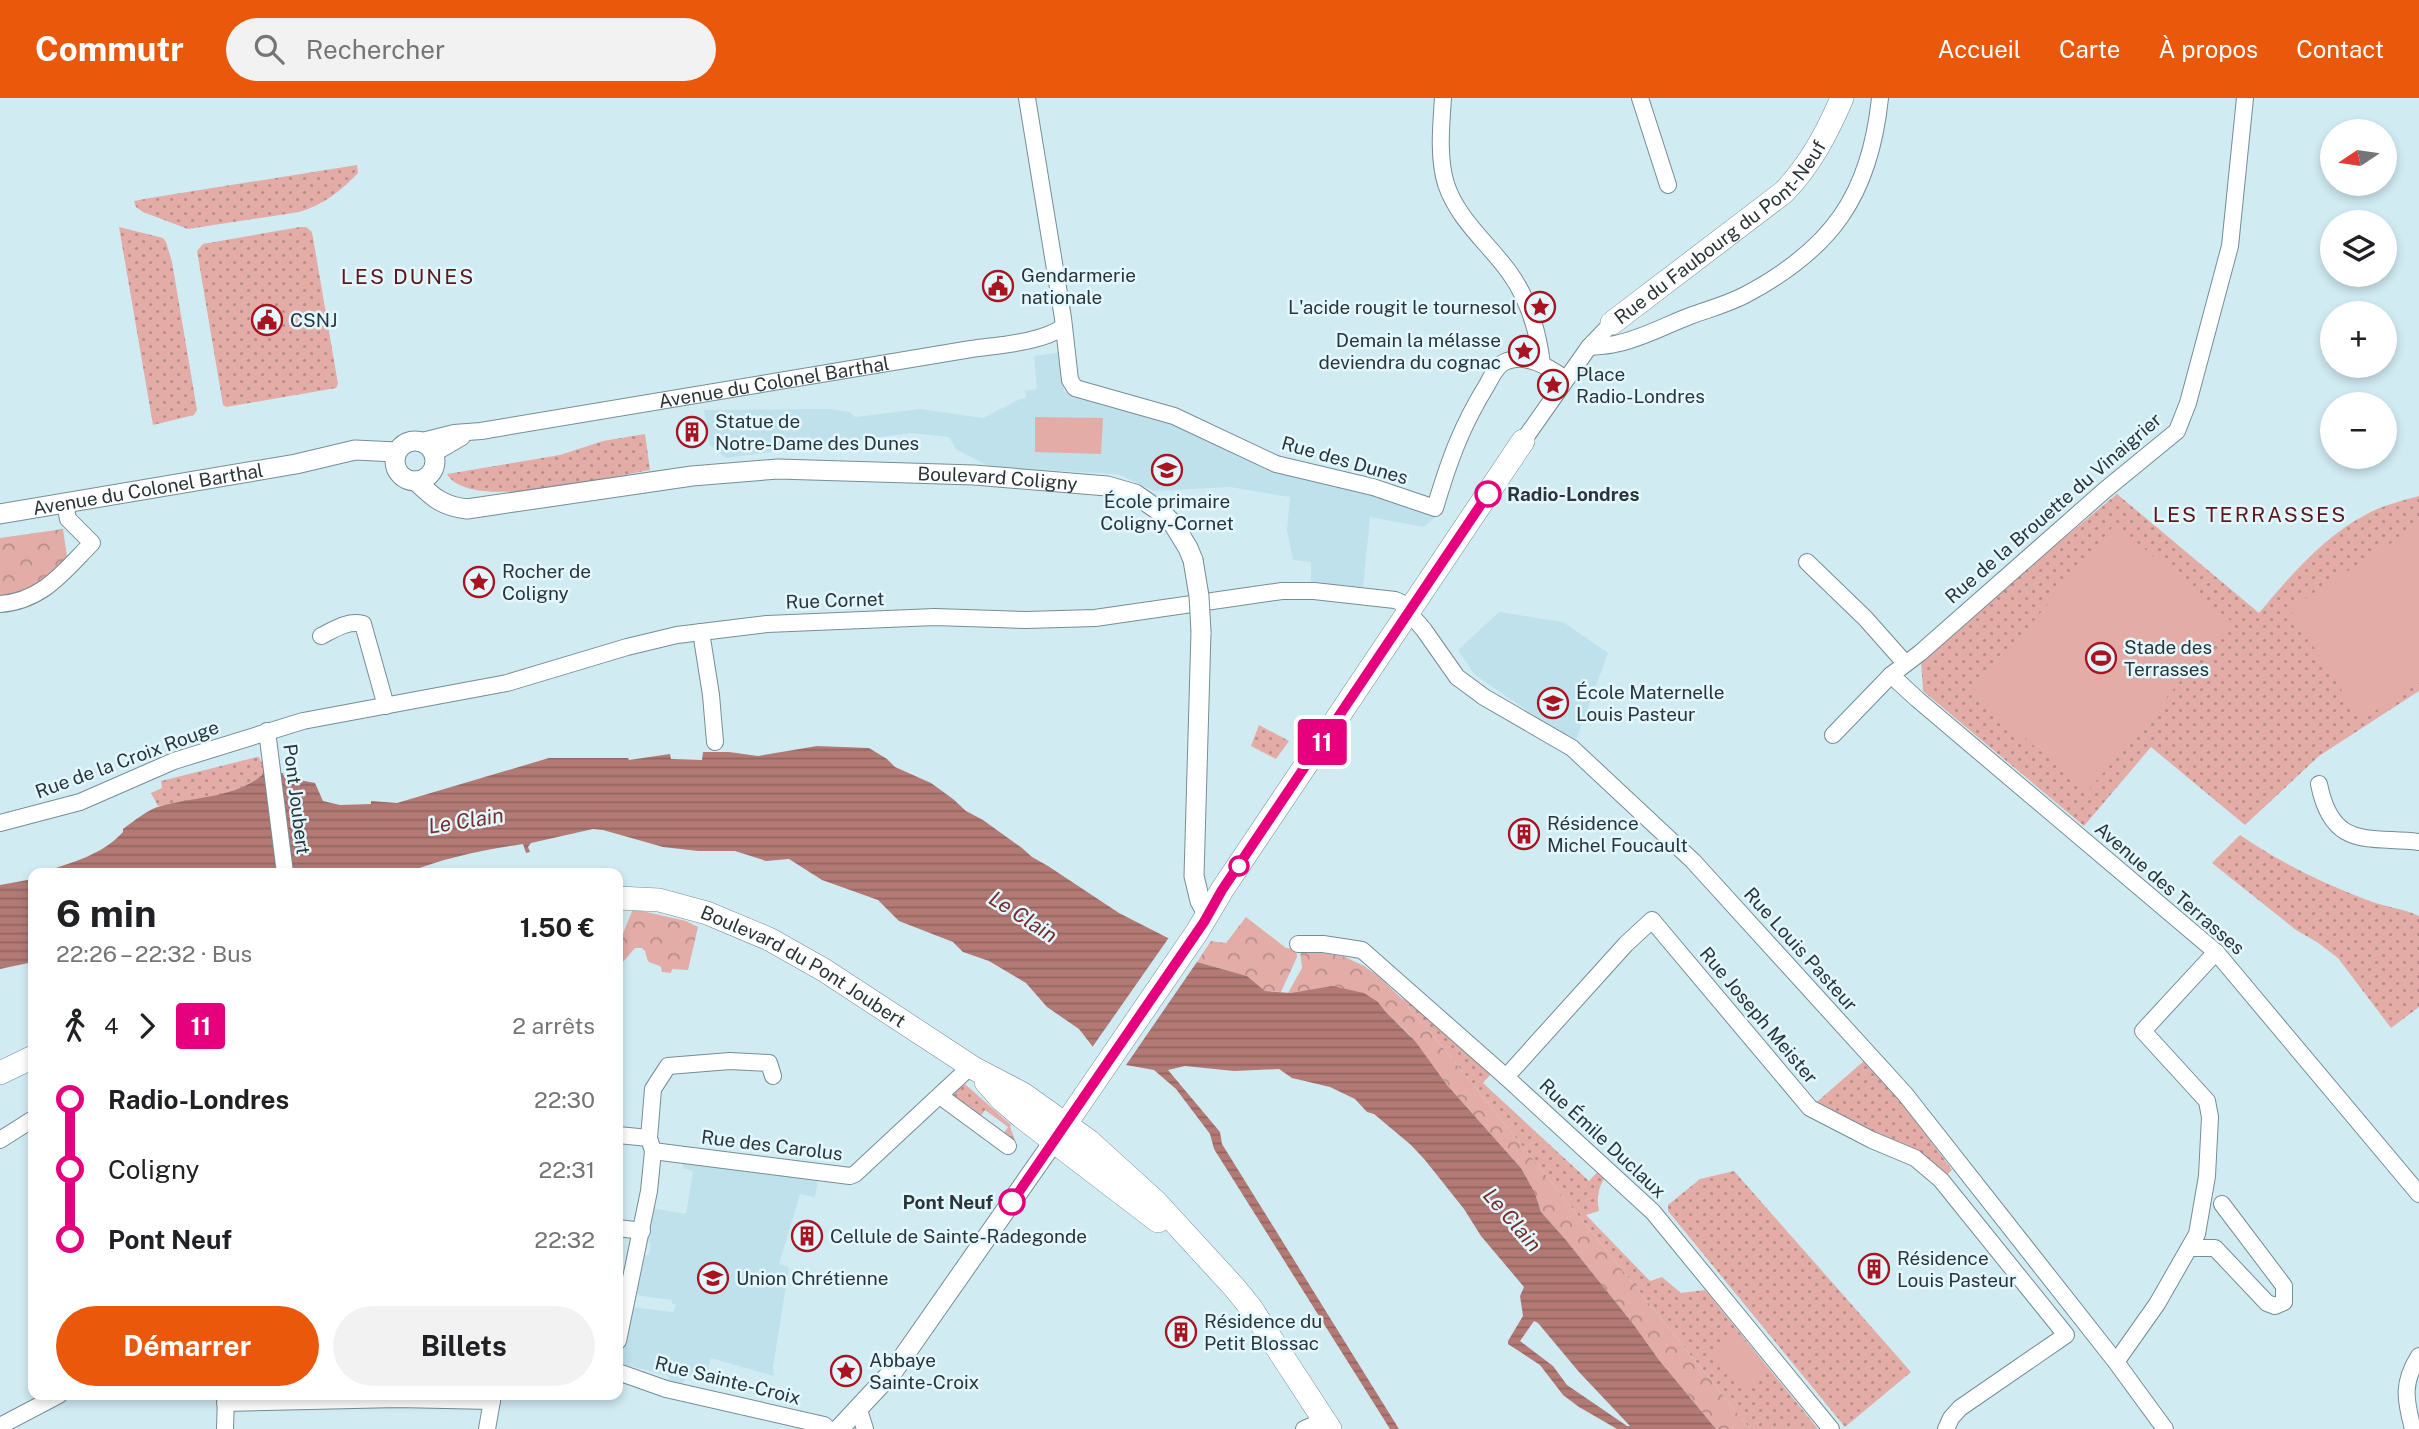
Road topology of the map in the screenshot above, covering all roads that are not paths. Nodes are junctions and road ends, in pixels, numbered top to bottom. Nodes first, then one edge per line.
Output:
1 (1027, 98) edge
2 (1443, 98) edge
3 (1640, 98) edge
4 (1842, 98) edge
5 (1880, 98) edge
6 (2245, 98) edge
7 (1668, 185) dead end
8 (1612, 323) joint
9 (1063, 327) junction
10 (1589, 347) junction
11 (1542, 363) junction
12 (1566, 379) junction
13 (481, 431) junction
14 (422, 441) junction
15 (1523, 441) joint
16 (396, 459) junction
17 (427, 471) junction
18 (65, 503) junction
19 (0, 514) edge
20 (1807, 562) dead end
21 (0, 604) edge
22 (1409, 612) junction
23 (701, 632) junction
24 (321, 636) dead end
25 (1905, 663) junction
26 (1891, 675) junction
27 (386, 706) junction
28 (267, 731) junction
29 (1833, 735) dead end
30 (715, 742) dead end
31 (2319, 784) dead end
32 (0, 823) edge
33 (1195, 842) junction
34 (2419, 842) edge
35 (284, 868) edge
36 (1222, 890) junction
37 (623, 898) edge
38 (1203, 923) junction
39 (1298, 944) dead end
40 (2217, 952) junction
41 (28, 1059) edge
42 (972, 1068) junction
43 (0, 1073) edge
44 (773, 1076) dead end
45 (1506, 1077) junction
46 (940, 1096) junction
47 (28, 1122) edge
48 (1060, 1133) junction
49 (623, 1136) edge
50 (0, 1140) edge
51 (651, 1144) junction
52 (1008, 1146) dead end
53 (2419, 1194) edge
54 (2222, 1205) dead end
55 (623, 1229) edge
56 (642, 1231) junction
57 (2193, 1241) junction
58 (623, 1318) edge
59 (2419, 1356) edge
60 (2116, 1362) junction
61 (623, 1374) edge
62 (49, 1400) edge
63 (226, 1400) edge
64 (492, 1400) edge
65 (859, 1407) junction
66 (0, 1426) edge
67 (1319, 1426) edge
68 (225, 1429) edge
69 (487, 1429) edge
70 (828, 1429) edge
71 (839, 1429) edge
72 (865, 1429) edge
73 (1831, 1429) edge
74 (1946, 1429) edge
75 (2165, 1429) edge
76 (2413, 1429) edge

1 - 9 street
2 - 11 street
3 - 7 street
4 - 8 main road, Rue du Faubourg du Pont-Neuf
5 - 10 street
6 - 25 street, Rue de la Brouette du Vinaigrier
8 - 10 street, Rue du Faubourg du Pont-Neuf
9 - 11 street, Rue des Dunes
9 - 13 street, Avenue du Colonel Barthal
10 - 12 street, Rue du Faubourg du Pont-Neuf
11 - 12 street
12 - 15 street, Rue du Faubourg du Pont-Neuf
13 - 14 street, Avenue du Colonel Barthal
13 - 17 street, Avenue du Colonel Barthal
14 - 16 street
14 - 17 street
15 - 22 main road, Rue du Faubourg du Pont-Neuf
16 - 17 street
16 - 18 street, Avenue du Colonel Barthal
17 - 33 street, Boulevard Coligny, bridge
18 - 19 street, Avenue du Colonel Barthal
18 - 21 street
20 - 25 street
22 - 23 street, Rue Cornet
22 - 36 main road, Rue du Faubourg du Pont-Neuf
22 - 60 street, Rue Louis Pasteur
23 - 27 street, Rue Cornet
23 - 30 street
24 - 27 street
25 - 26 street, Rue de la Brouette du Vinaigrier
26 - 29 street, Rue de la Brouette du Vinaigrier
26 - 40 street, Avenue des Terrasses
27 - 28 street, Rue Cornet
28 - 32 street, Rue de la Croix Rouge
28 - 35 street, Pont Joubert
31 - 34 street
33 - 36 street, Boulevard Coligny
33 - 38 street, Boulevard Coligny
36 - 38 main road, Rue du Faubourg du Pont-Neuf
37 - 42 main road, Boulevard du Pont Joubert
38 - 48 main road
39 - 45 street, Rue Émile Duclaux
40 - 53 street, Avenue des Terrasses
40 - 57 street
41 - 43 main road
42 - 46 street, Rue des Carolus
42 - 48 main road, Boulevard du Pont Joubert
44 - 51 street
45 - 73 street, Rue Émile Duclaux
45 - 74 street, Rue Joseph Meister
46 - 51 street, Rue des Carolus
46 - 52 street
47 - 50 street
48 - 65 street
48 - 67 main road, Boulevard du Pont Joubert
49 - 51 street, Rue des Carolus
51 - 56 street
54 - 57 street
55 - 56 street
56 - 58 street
57 - 60 street
59 - 76 street
60 - 75 street, Rue Louis Pasteur
61 - 70 street, Rue Sainte-Croix
62 - 66 street
63 - 68 street
64 - 69 street
65 - 71 street
65 - 72 street

